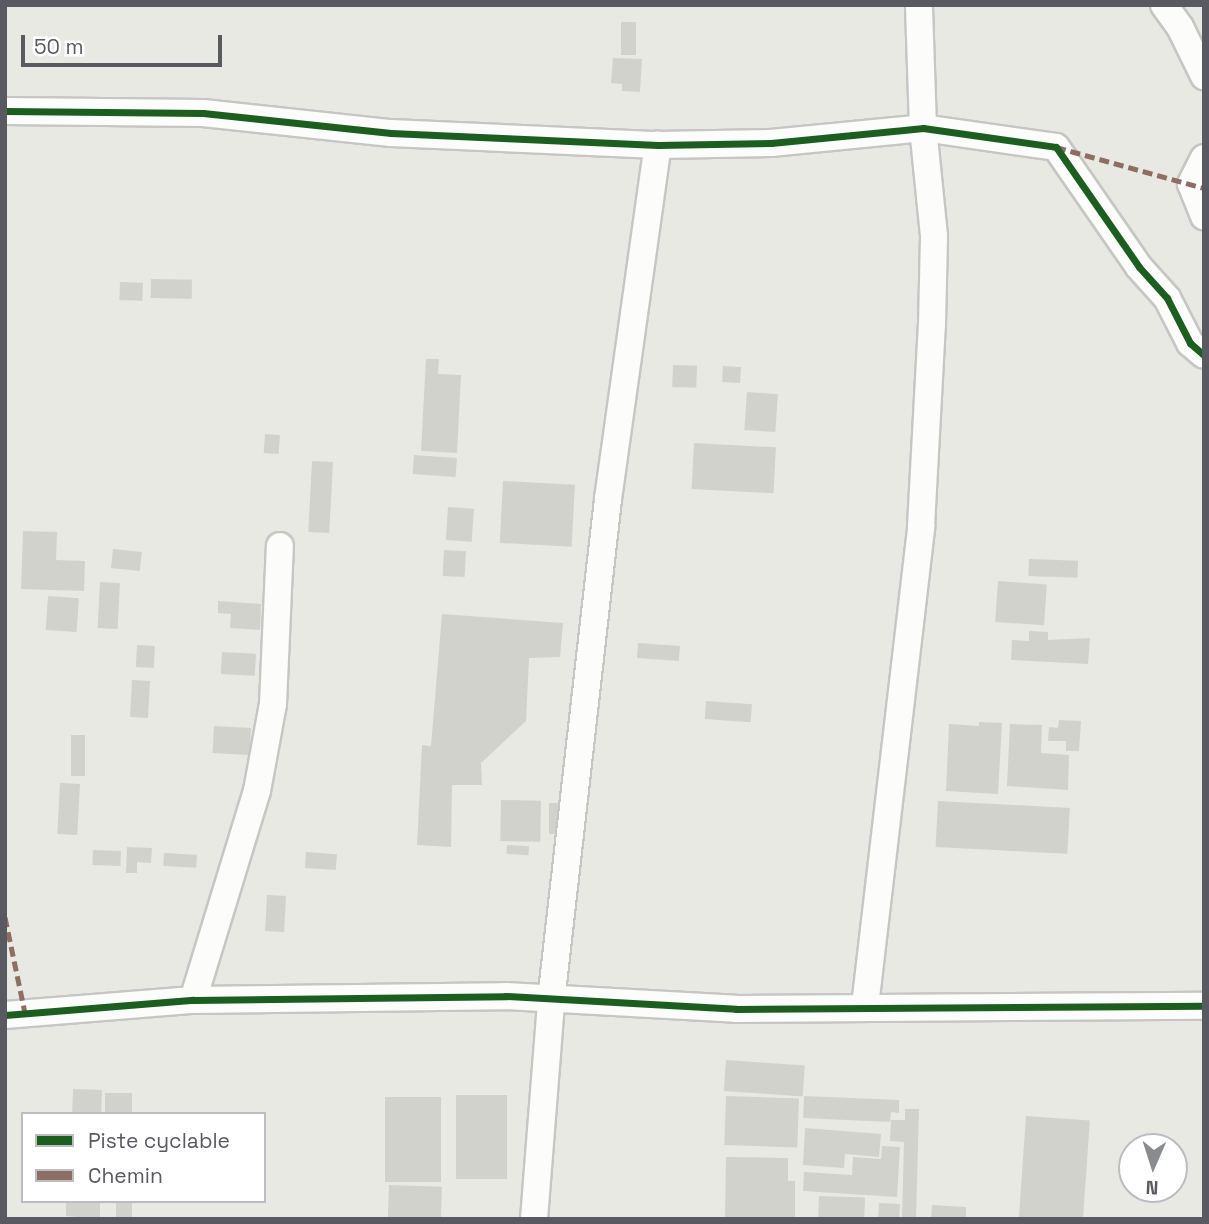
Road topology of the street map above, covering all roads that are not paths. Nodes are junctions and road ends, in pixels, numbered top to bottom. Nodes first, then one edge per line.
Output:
1 (919, 5) edge
2 (1164, 5) edge
3 (1204, 76) edge
4 (5, 111) edge
5 (923, 128) junction
6 (658, 145) junction
7 (1204, 158) edge
8 (1204, 216) edge
9 (1204, 355) edge
10 (280, 546) dead end
11 (193, 1000) junction
12 (551, 1001) junction
13 (865, 1006) junction
14 (1204, 1006) edge
15 (5, 1015) edge
16 (534, 1219) edge

1 - 5 street
2 - 3 street
4 - 6 street
5 - 6 street
5 - 9 street
5 - 13 street
6 - 12 street
7 - 8 street
10 - 11 street
11 - 12 street
11 - 15 street
12 - 13 street
12 - 16 street
13 - 14 street

